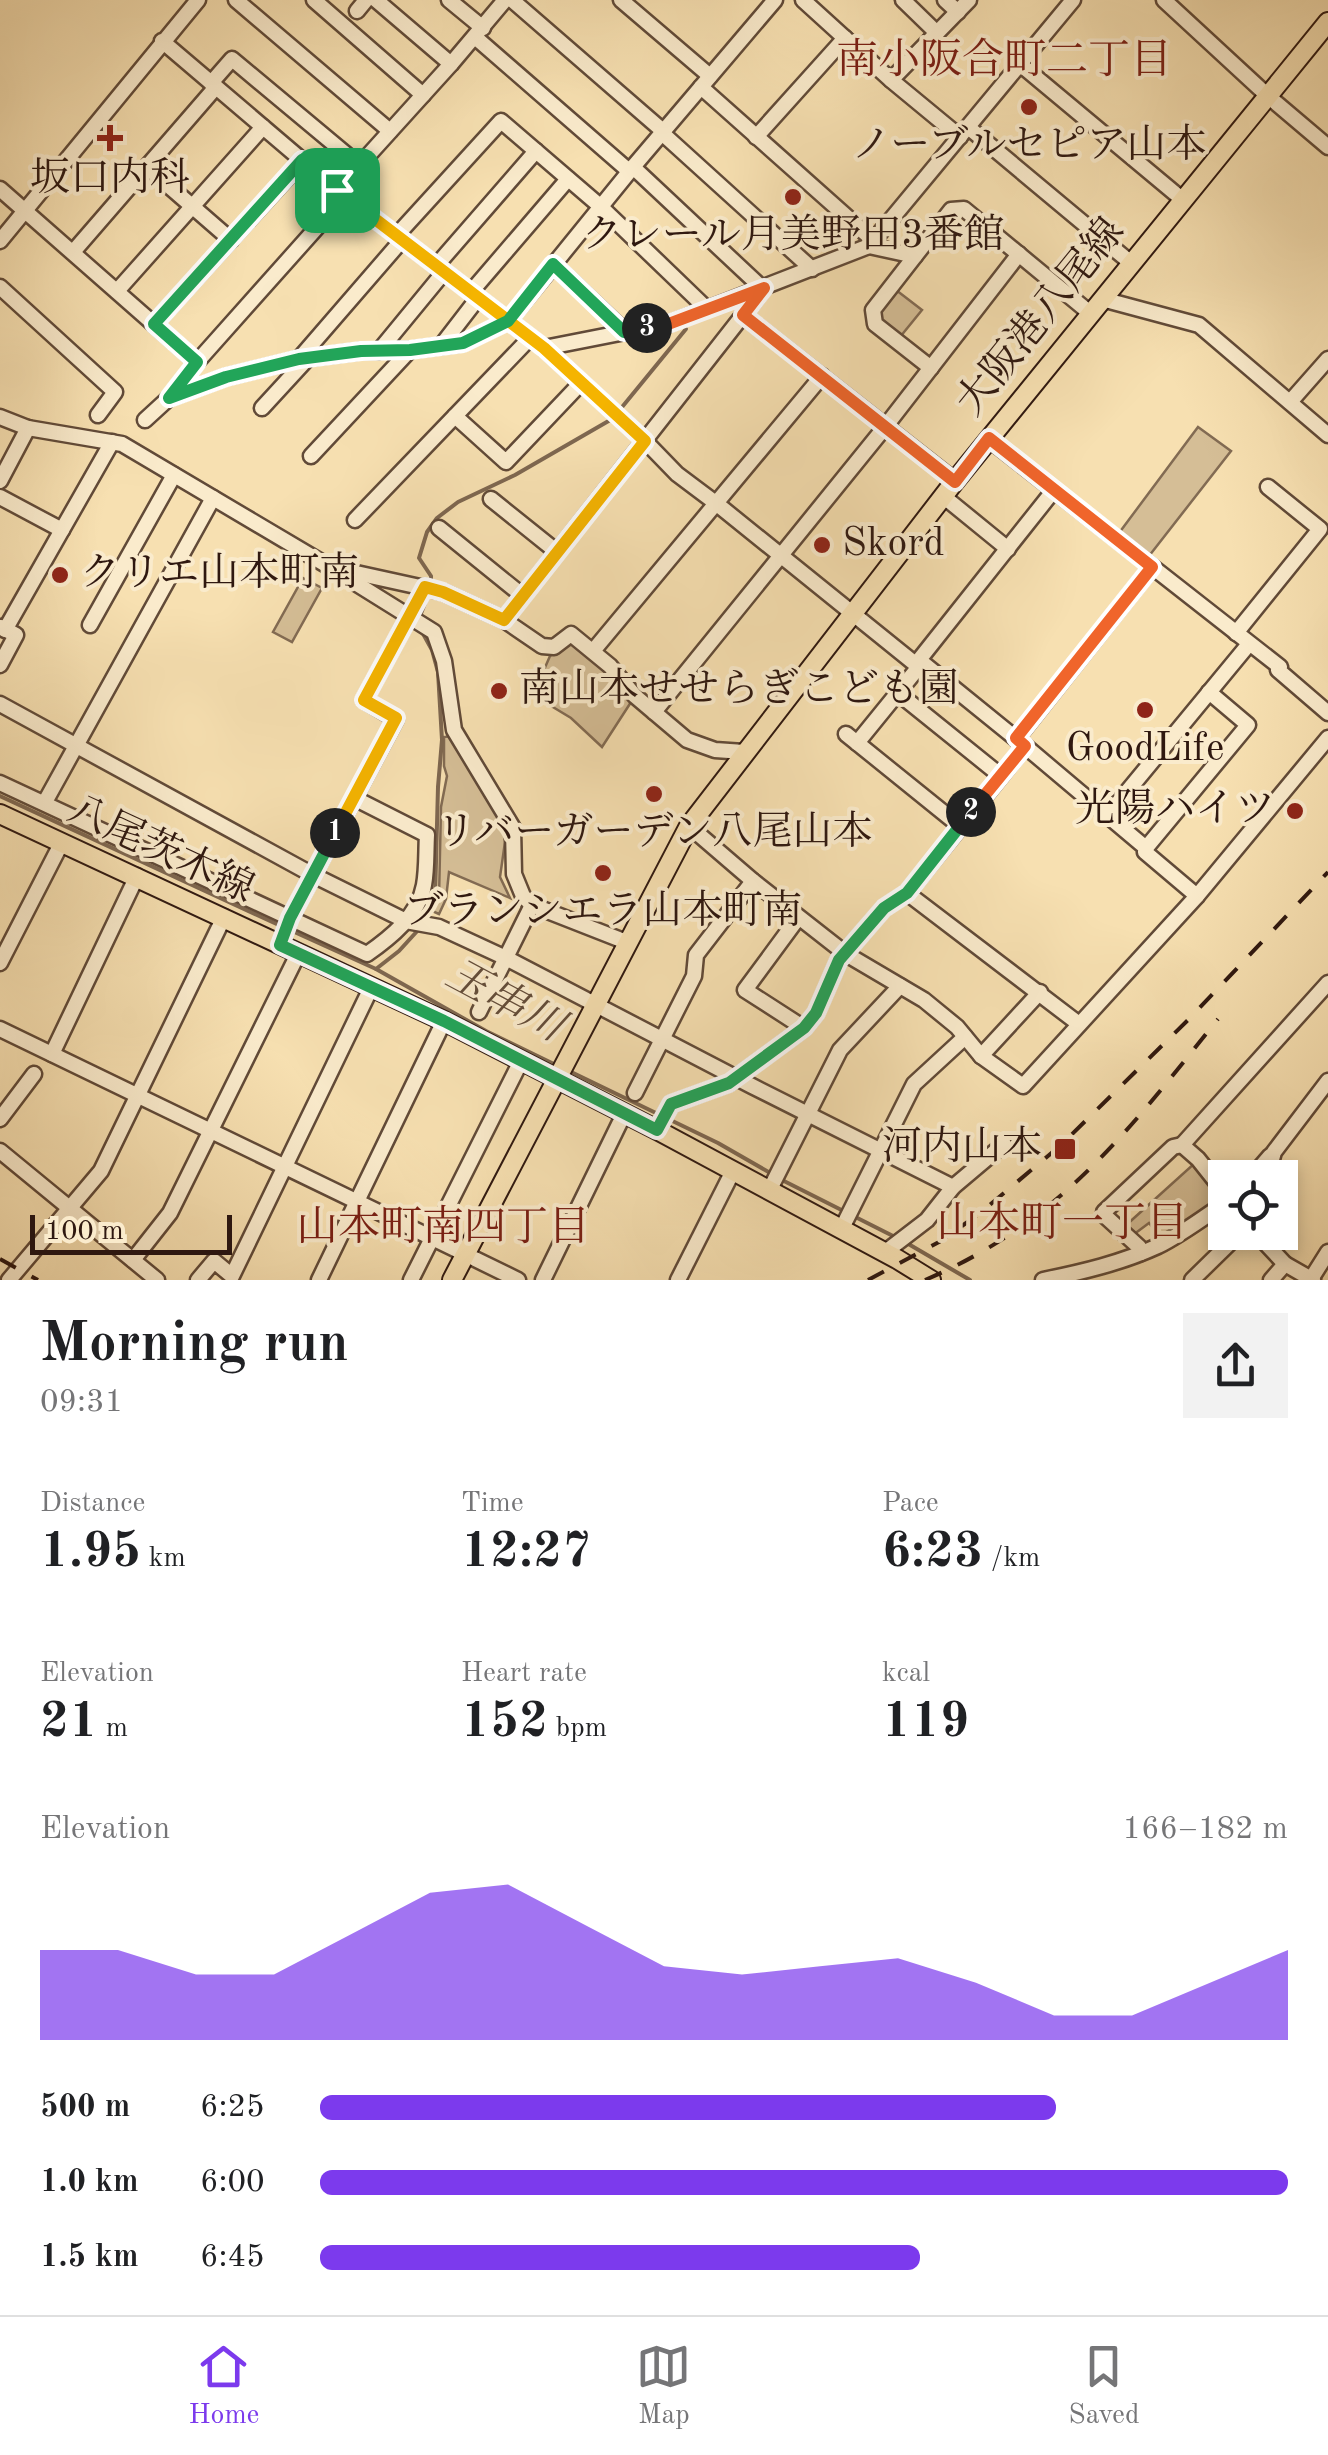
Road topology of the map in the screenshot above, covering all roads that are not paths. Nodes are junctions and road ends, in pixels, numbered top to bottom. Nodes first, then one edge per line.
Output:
1 (198, 0) edge
2 (236, 0) edge
3 (314, 0) edge
4 (376, 0) edge
5 (449, 0) edge
6 (509, 0) edge
7 (621, 0) edge
8 (775, 0) edge
9 (802, 0) edge
10 (903, 0) edge
11 (945, 0) edge
12 (1073, 0) edge
13 (1164, 0) edge
14 (963, 6) edge
15 (1328, 22) edge
16 (937, 32) junction
17 (479, 33) junction
18 (845, 38) junction
19 (162, 41) junction
20 (452, 64) junction
21 (1020, 64) junction
22 (891, 80) junction
23 (705, 82) junction
24 (213, 85) junction
25 (423, 95) junction
26 (1268, 96) junction
27 (262, 127) junction
28 (390, 131) junction
29 (662, 132) junction
30 (964, 132) junction
31 (756, 137) junction
32 (1328, 147) edge
33 (536, 151) junction
34 (302, 160) junction
35 (360, 165) junction
36 (147, 167) junction
37 (631, 169) junction
38 (568, 179) junction
39 (0, 189) edge
40 (341, 193) junction
41 (1183, 200) junction
42 (192, 206) junction
43 (600, 206) junction
44 (25, 210) junction
45 (400, 238) junction
46 (231, 240) junction
47 (0, 241) edge
48 (872, 244) junction
49 (73, 252) junction
50 (1019, 254) junction
51 (915, 256) junction
52 (553, 264) junction
53 (1131, 264) junction
54 (440, 269) junction
55 (812, 269) junction
56 (0, 288) edge
57 (763, 288) junction
58 (116, 291) junction
59 (474, 295) junction
60 (1096, 306) junction
61 (708, 309) junction
62 (743, 315) junction
63 (508, 321) junction
64 (154, 324) junction
65 (624, 332) junction
66 (529, 339) junction
67 (440, 346) junction
68 (544, 348) junction
69 (410, 350) junction
70 (379, 351) junction
71 (304, 358) junction
72 (1328, 359) edge
73 (197, 362) junction
74 (931, 368) junction
75 (822, 376) junction
76 (582, 383) junction
77 (169, 398) junction
78 (1290, 402) junction
79 (262, 408) dead end
80 (98, 415) dead end
81 (455, 416) junction
82 (0, 417) edge
83 (145, 420) dead end
84 (885, 427) junction
85 (28, 428) junction
86 (1328, 435) edge
87 (989, 438) junction
88 (645, 441) junction
89 (112, 442) junction
90 (311, 456) dead end
91 (174, 475) junction
92 (0, 481) edge
93 (1268, 487) dead end
94 (949, 489) junction
95 (1054, 490) junction
96 (0, 497) edge
97 (213, 498) junction
98 (490, 499) dead end
99 (717, 504) junction
100 (355, 520) dead end
101 (439, 528) dead end
102 (62, 530) junction
103 (1008, 549) junction
104 (557, 552) junction
105 (782, 556) junction
106 (1152, 567) junction
107 (333, 569) junction
108 (425, 587) junction
109 (523, 596) junction
110 (852, 612) junction
111 (411, 617) junction
112 (504, 620) junction
113 (90, 625) dead end
114 (3, 628) edge
115 (1236, 633) junction
116 (1249, 644) junction
117 (593, 651) junction
118 (0, 665) edge
119 (920, 665) junction
120 (1209, 692) junction
121 (898, 693) junction
122 (0, 704) edge
123 (654, 712) junction
124 (1328, 713) edge
125 (1328, 738) edge
126 (1020, 742) junction
127 (75, 744) junction
128 (744, 752) junction
129 (1001, 776) junction
130 (0, 783) edge
131 (354, 798) junction
132 (44, 802) junction
133 (0, 814) edge
134 (1107, 816) junction
135 (688, 826) junction
136 (960, 826) junction
137 (61, 844) junction
138 (1146, 848) junction
139 (313, 875) junction
140 (137, 876) junction
141 (753, 881) junction
142 (907, 893) junction
143 (1196, 896) junction
144 (532, 905) junction
145 (224, 917) junction
146 (798, 918) junction
147 (406, 921) junction
148 (285, 930) junction
149 (629, 943) junction
150 (298, 954) junction
151 (846, 954) junction
152 (506, 958) junction
153 (0, 963) edge
154 (1328, 983) edge
155 (900, 986) junction
156 (371, 988) junction
157 (1040, 992) junction
158 (596, 1005) junction
159 (479, 1012) dead end
160 (444, 1021) junction
161 (1080, 1024) junction
162 (804, 1028) junction
163 (0, 1029) edge
164 (965, 1038) junction
165 (663, 1040) junction
166 (52, 1054) junction
167 (981, 1056) junction
168 (522, 1061) junction
169 (561, 1071) junction
170 (34, 1074) dead end
171 (738, 1077) junction
172 (1328, 1081) edge
173 (636, 1092) dead end
174 (137, 1095) junction
175 (808, 1112) junction
176 (624, 1114) junction
177 (0, 1119) edge
178 (658, 1128) junction
179 (210, 1131) junction
180 (1004, 1144) dead end
181 (1182, 1145) junction
182 (881, 1149) junction
183 (0, 1151) edge
184 (1274, 1152) junction
185 (1267, 1160) edge
186 (1272, 1160) edge
187 (284, 1165) junction
188 (733, 1172) junction
189 (1208, 1172) edge
190 (953, 1187) junction
191 (769, 1191) junction
192 (357, 1201) junction
193 (70, 1210) junction
194 (1208, 1215) edge
195 (841, 1230) junction
196 (432, 1238) junction
197 (457, 1250) dead end
198 (1223, 1250) edge
199 (1272, 1250) edge
200 (1328, 1252) edge
201 (884, 1253) junction
202 (1141, 1254) junction
203 (475, 1259) dead end
204 (133, 1260) junction
205 (1285, 1264) junction
206 (1312, 1279) edge
207 (9, 1280) edge
208 (157, 1280) edge
209 (198, 1280) edge
210 (319, 1280) edge
211 (411, 1280) edge
212 (452, 1280) edge
213 (518, 1280) edge
214 (542, 1280) edge
215 (678, 1280) edge
216 (931, 1280) edge
217 (1043, 1280) edge
218 (1192, 1280) edge
219 (1270, 1280) edge

1 - 19 street
2 - 28 street
3 - 25 street
4 - 20 street
5 - 17 street
6 - 17 street
6 - 29 street
7 - 23 street
8 - 23 street
9 - 18 street
10 - 16 street
11 - 14 street
12 - 21 street
13 - 26 street
14 - 16 street
15 - 26 main road, 大阪港八尾線
16 - 22 street
17 - 20 street
17 - 37 street
18 - 22 street
18 - 31 street
19 - 24 street
19 - 44 street
20 - 25 street
21 - 30 street
21 - 41 street
22 - 30 street
23 - 29 street
23 - 31 street
24 - 27 street
24 - 35 street
24 - 36 street
25 - 28 street
26 - 32 street
26 - 41 main road, 大阪港八尾線
27 - 34 street
27 - 42 street
28 - 35 street
29 - 37 street
29 - 55 street
30 - 48 street
30 - 53 street
31 - 48 street
33 - 38 street
33 - 45 street
33 - 54 street
34 - 40 street
34 - 46 street
35 - 40 street
36 - 42 street
36 - 49 street
37 - 43 street
37 - 57 street
38 - 43 street
38 - 59 street
39 - 44 street
40 - 45 street
40 - 73 street
41 - 53 main road, 大阪港八尾線
42 - 46 street
42 - 58 street
43 - 52 street
43 - 61 street
44 - 47 street
44 - 49 street
45 - 54 street
45 - 71 street
46 - 64 street
48 - 51 street
48 - 55 street
49 - 58 street
50 - 51 street
50 - 60 street
50 - 74 street
51 - 74 street
52 - 63 street
52 - 65 street
53 - 60 main road, 大阪港八尾線
54 - 59 street
54 - 70 street
55 - 57 street
56 - 80 street
57 - 61 street
57 - 62 street
58 - 64 street
59 - 63 street
59 - 67 street
60 - 78 street
60 - 87 main road, 大阪港八尾線
61 - 65 street
62 - 75 street
62 - 88 street
63 - 66 street
63 - 67 street
64 - 73 street
65 - 68 street
66 - 68 street
66 - 81 street
67 - 69 street
68 - 76 street
69 - 70 street
69 - 90 street
70 - 71 street
71 - 77 street
71 - 79 street
72 - 78 street
73 - 77 street
74 - 84 street
75 - 84 street
75 - 99 street
76 - 81 street
76 - 88 street
77 - 83 street
78 - 86 street
81 - 100 street
82 - 85 street
84 - 94 street
84 - 105 street
85 - 89 street
85 - 92 street
87 - 94 main road, 大阪港八尾線
87 - 95 street
88 - 99 street
88 - 104 street
89 - 91 street
89 - 102 street
91 - 97 street
91 - 113 street
93 - 115 street
94 - 103 street
94 - 110 main road, 大阪港八尾線
95 - 103 street
95 - 106 street
96 - 102 street
97 - 107 street
97 - 127 street
98 - 104 street
99 - 105 street
99 - 117 street
101 - 109 street
102 - 114 street
103 - 119 street
104 - 109 street
105 - 110 street
105 - 123 street
106 - 115 street
106 - 126 street
107 - 108 street
107 - 111 street
108 - 111 street
108 - 112 street
109 - 112 street
110 - 119 street
110 - 128 main road, 大阪港八尾線
111 - 131 street
111 - 144 street
112 - 117 street
114 - 118 street
115 - 116 street
116 - 120 street
116 - 124 street
117 - 123 street
119 - 121 street
119 - 126 street
120 - 134 street
120 - 138 street
121 - 129 street
121 - 136 street
122 - 127 street
123 - 128 street
125 - 143 street
126 - 129 street
126 - 134 street
127 - 132 street
127 - 139 street
128 - 135 main road, 大阪港八尾線
129 - 136 street
130 - 132 street
131 - 139 street
131 - 147 street
132 - 148 street
133 - 137 main road, 八尾茨木線
134 - 138 street
135 - 141 street
135 - 149 main road, 大阪港八尾線
136 - 142 street
137 - 140 main road, 八尾茨木線
137 - 153 street
138 - 143 street
139 - 147 street
139 - 148 street
140 - 145 main road, 八尾茨木線
140 - 166 street
141 - 146 street
141 - 165 street
142 - 151 street
142 - 157 street
143 - 161 street
144 - 149 street
144 - 152 street
145 - 148 main road, 八尾茨木線
145 - 174 street
146 - 151 street
146 - 162 street
147 - 148 street
147 - 152 street
148 - 150 main road, 八尾茨木線
149 - 158 main road, 大阪港八尾線
150 - 156 main road, 八尾茨木線
150 - 179 street
151 - 155 street
151 - 162 street
152 - 158 street
152 - 159 street
154 - 181 street
155 - 164 street
155 - 175 street
156 - 160 main road, 八尾茨木線
156 - 187 street
157 - 161 street
157 - 167 street
158 - 165 street
158 - 169 main road, 大阪港八尾線
160 - 168 main road, 八尾茨木線
160 - 192 street
161 - 167 street
162 - 171 street
163 - 166 street
164 - 167 street
164 - 182 street
165 - 171 street
165 - 173 street
166 - 174 street
168 - 169 main road, 八尾茨木線
168 - 196 street
169 - 176 main road, 八尾茨木線
169 - 212 main road, 大阪港八尾線
170 - 177 street
171 - 175 street
171 - 178 street
172 - 184 street
174 - 179 street
174 - 193 street
175 - 182 street
175 - 191 street
176 - 178 main road, 八尾茨木線
176 - 214 street
178 - 188 main road, 八尾茨木線
179 - 187 street
179 - 204 street
180 - 190 street
181 - 189 street
181 - 202 street
182 - 190 street
182 - 195 street
183 - 193 street
184 - 185 street
184 - 186 street
187 - 192 street
187 - 209 street
188 - 191 main road, 八尾茨木線
188 - 215 street
190 - 201 street
191 - 195 main road, 八尾茨木線
192 - 196 street
192 - 210 street
193 - 204 street
193 - 207 street
194 - 202 street
195 - 201 main road, 八尾茨木線
196 - 197 street
196 - 211 street
198 - 218 street
199 - 205 street
200 - 206 street
201 - 216 main road, 八尾茨木線
202 - 217 street
203 - 213 street
204 - 208 street
205 - 206 street
205 - 219 street

